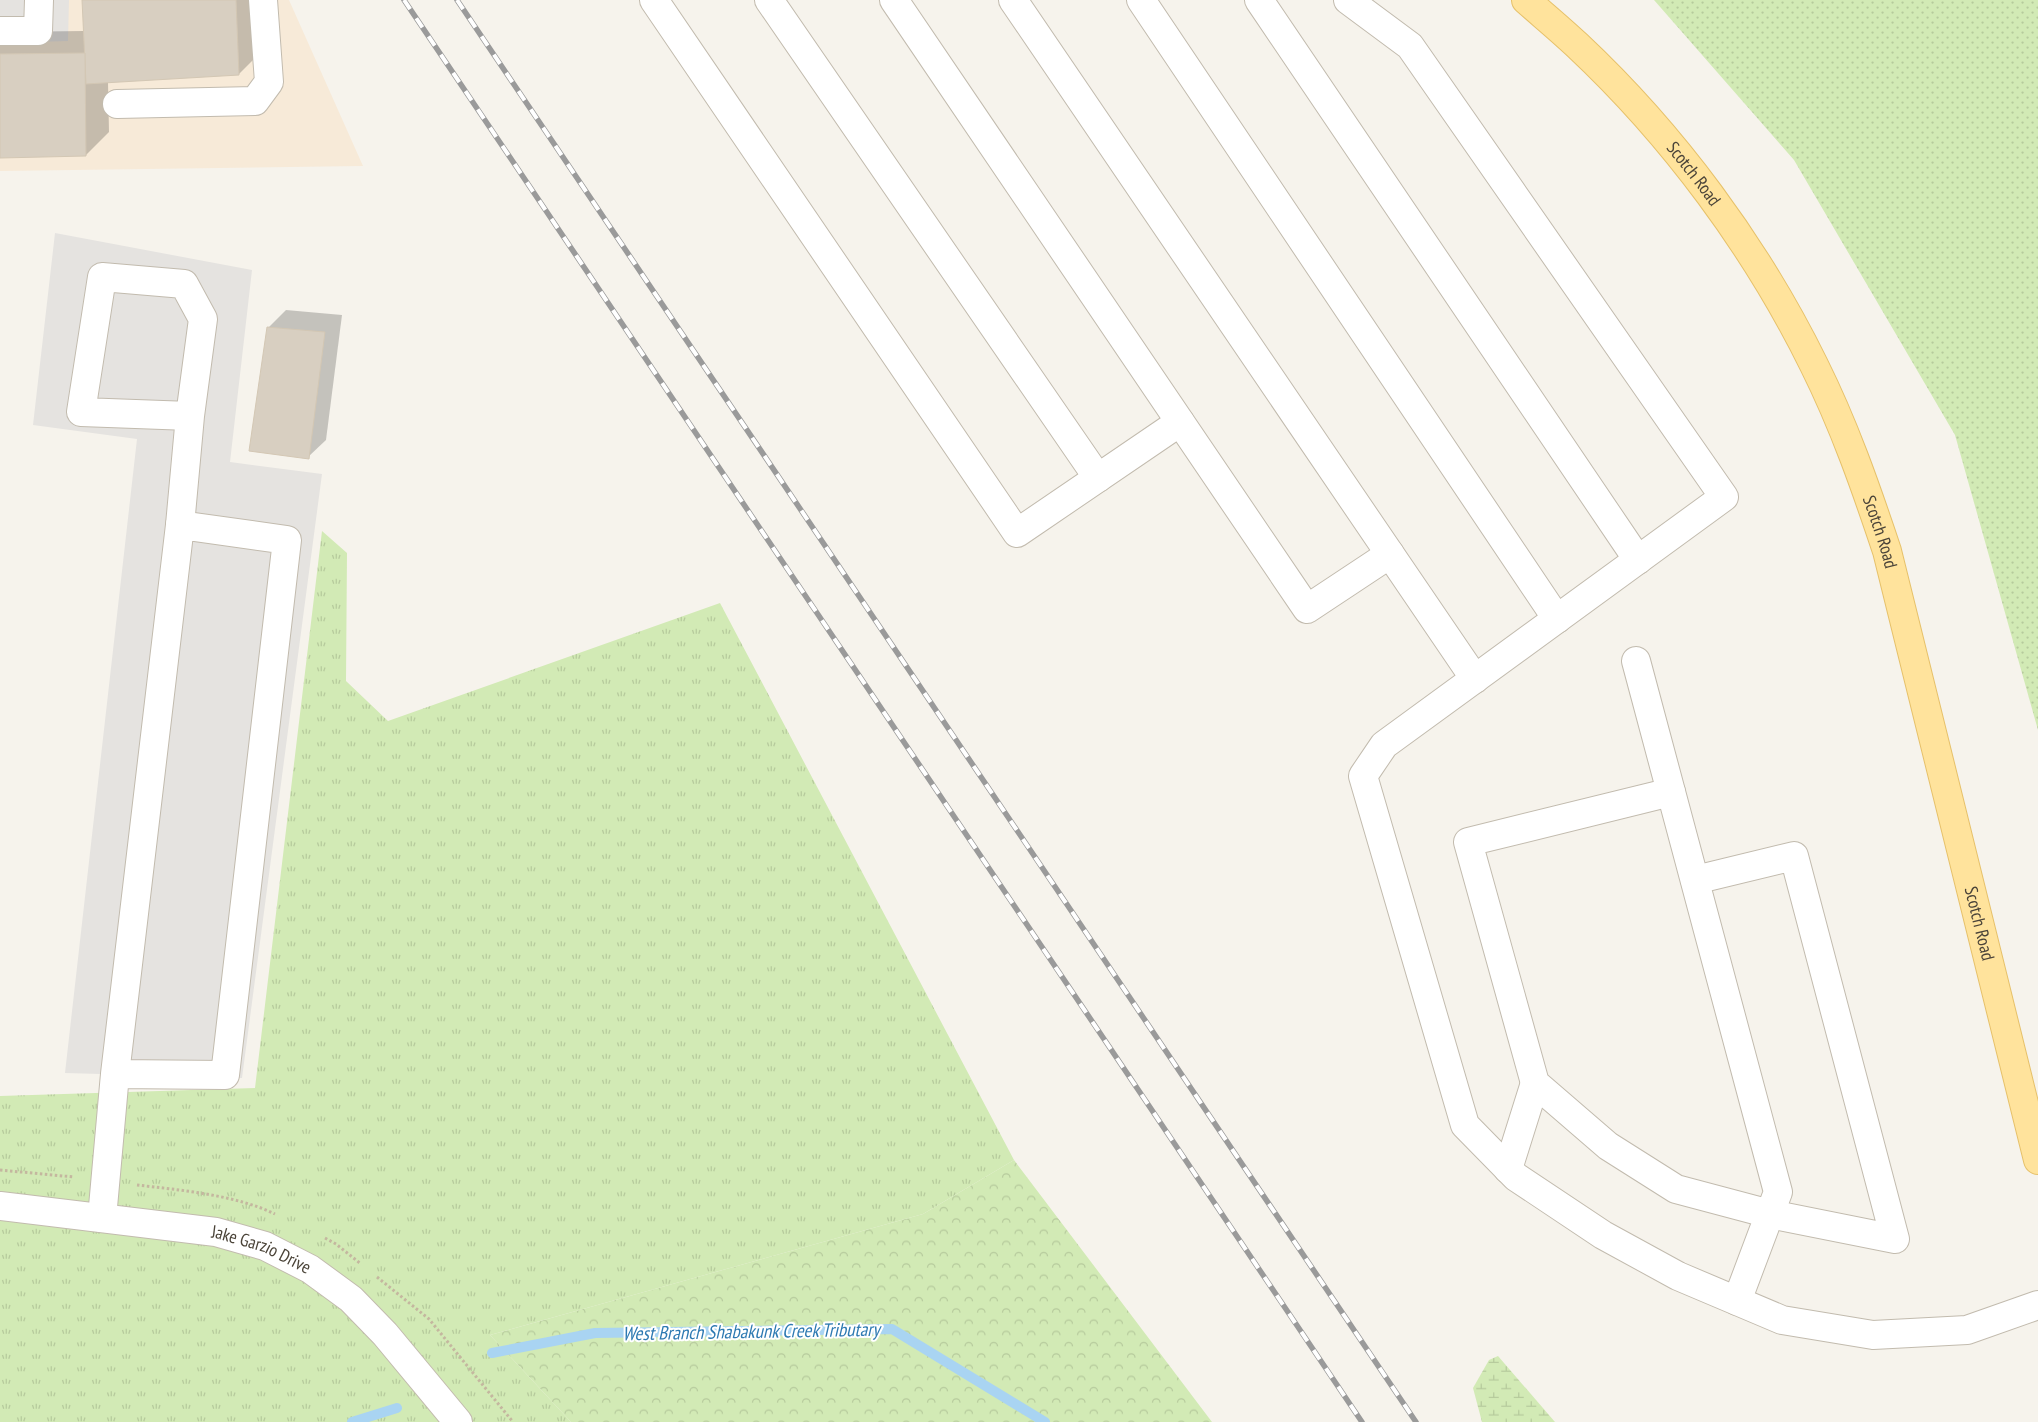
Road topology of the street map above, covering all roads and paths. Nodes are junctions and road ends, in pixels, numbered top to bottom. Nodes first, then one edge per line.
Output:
1 (39, 0) edge
2 (263, 0) edge
3 (654, 0) edge
4 (769, 0) edge
5 (894, 0) edge
6 (1013, 0) edge
7 (1141, 0) edge
8 (1259, 0) edge
9 (1348, 0) edge
10 (1526, 0) edge
11 (0, 31) edge
12 (117, 104) dead end
13 (190, 416) junction
14 (1180, 422) junction
15 (1098, 478) junction
16 (180, 525) junction
17 (1390, 554) junction
18 (1638, 560) junction
19 (1557, 619) junction
20 (1636, 661) dead end
21 (1475, 679) junction
22 (1672, 792) junction
23 (1695, 880) junction
24 (116, 1074) junction
25 (1535, 1083) junction
26 (2038, 1160) edge
27 (1508, 1169) junction
28 (0, 1206) edge
29 (1770, 1214) junction
30 (102, 1218) junction
31 (1737, 1301) junction
32 (2038, 1305) edge
33 (458, 1422) edge

1 - 11 lane
2 - 12 lane
3 - 15 lane
4 - 15 lane
5 - 14 lane
6 - 17 lane
7 - 19 lane
8 - 18 lane
9 - 18 lane
10 - 26 main road, Scotch Road
13 - 13 lane
13 - 16 lane
14 - 15 lane
14 - 17 lane
16 - 24 lane
16 - 24 lane
17 - 21 lane
18 - 19 lane
19 - 21 lane
20 - 22 lane
21 - 27 lane
22 - 23 lane
22 - 25 lane
23 - 29 lane
23 - 29 lane
24 - 30 lane
25 - 27 lane
25 - 29 lane
27 - 31 lane
28 - 30 lane, Jake Garzio Drive
29 - 31 lane
30 - 33 lane, Jake Garzio Drive
31 - 32 lane

